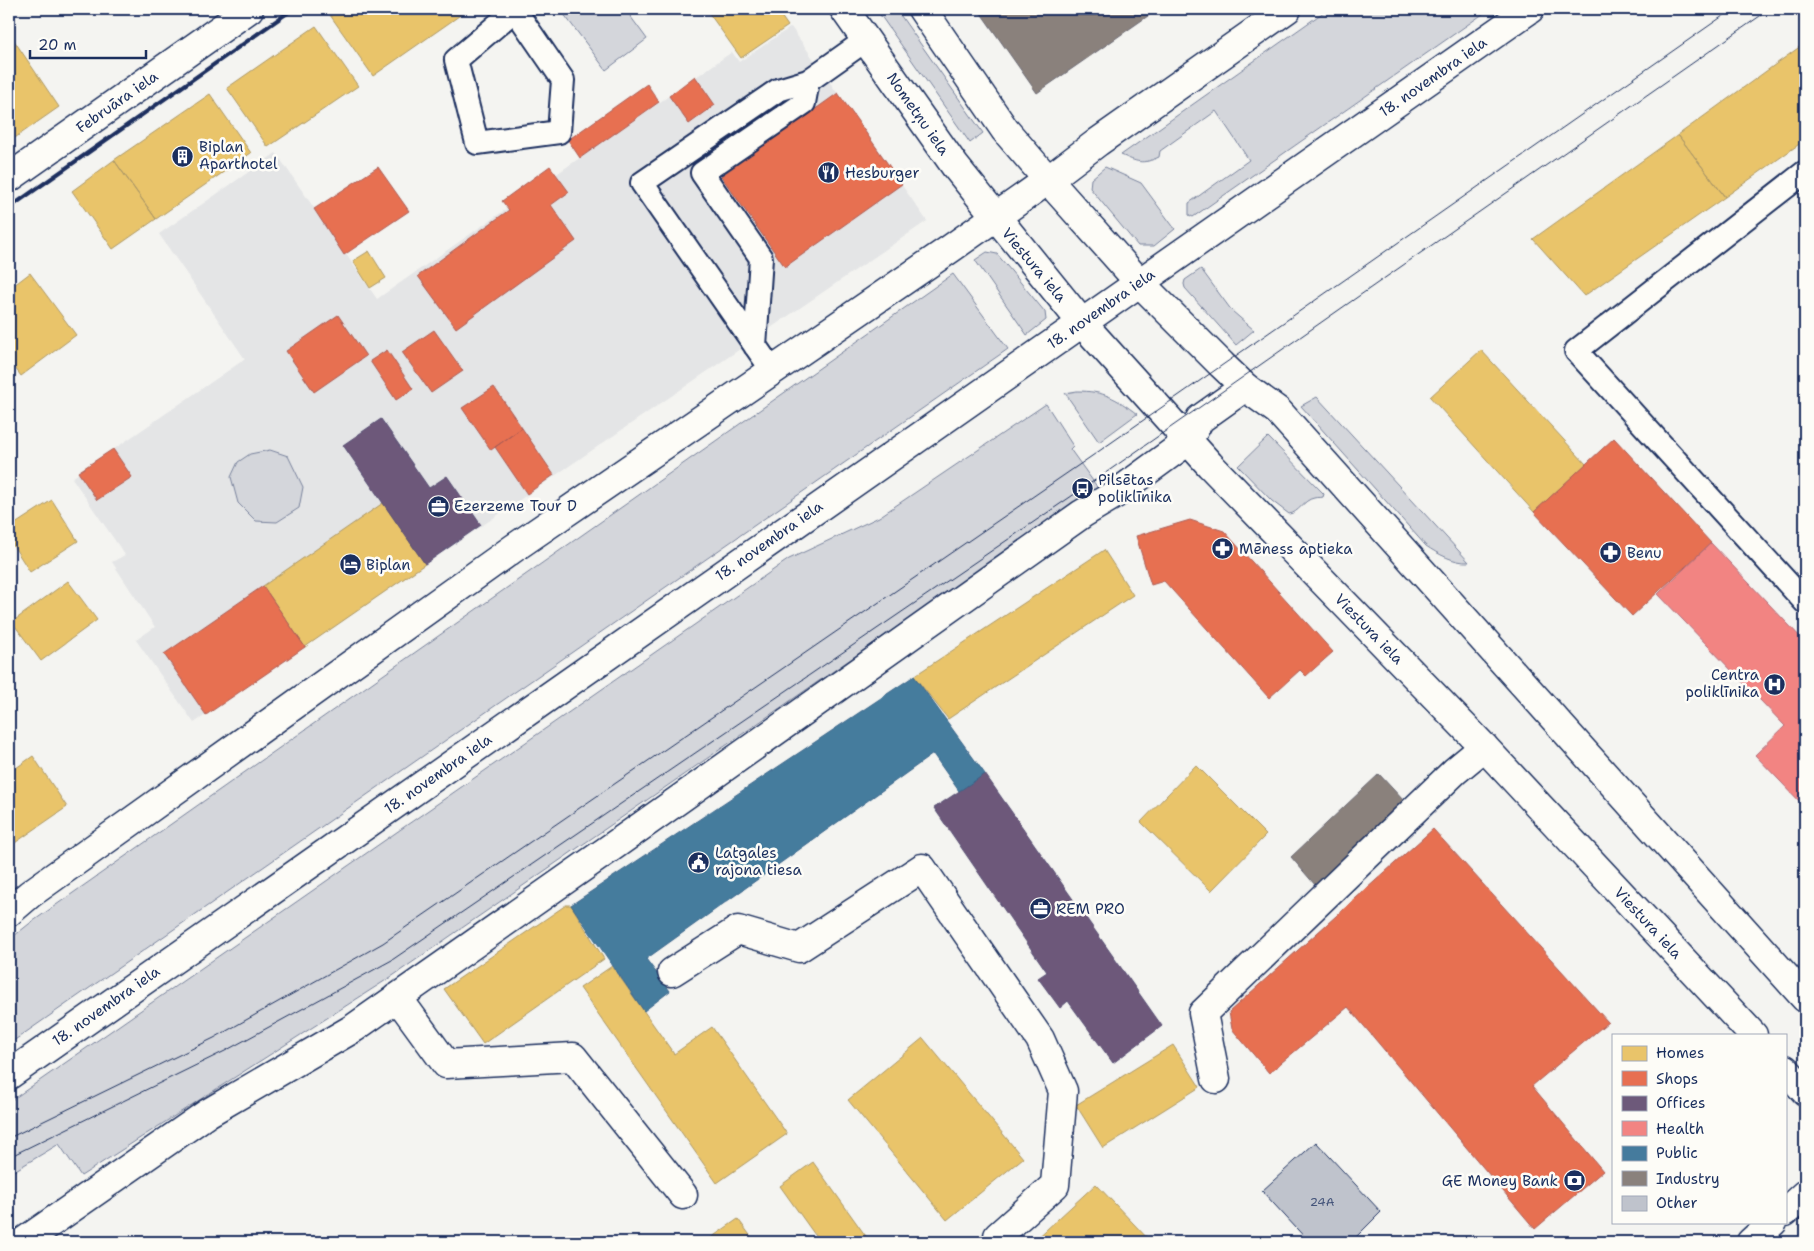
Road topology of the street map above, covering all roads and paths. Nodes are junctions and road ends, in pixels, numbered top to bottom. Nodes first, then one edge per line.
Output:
1 (249, 9) edge
2 (515, 9) edge
3 (844, 9) edge
4 (922, 9) edge
5 (1287, 9) edge
6 (1530, 9) edge
7 (866, 40) junction
8 (808, 81) junction
9 (1805, 172) edge
10 (9, 178) edge
11 (1048, 180) junction
12 (994, 217) junction
13 (1140, 282) junction
14 (1082, 323) junction
15 (754, 346) junction
16 (772, 370) junction
17 (1245, 386) junction
18 (1188, 441) junction
19 (1805, 602) edge
20 (1484, 747) junction
21 (9, 912) edge
22 (672, 972) dead end
23 (396, 998) junction
24 (1805, 998) edge
25 (1752, 1034) edge
26 (1786, 1070) edge
27 (9, 1075) edge
28 (1216, 1079) dead end
29 (1805, 1091) edge
30 (1805, 1194) edge
31 (683, 1195) dead end
32 (1786, 1211) edge
33 (1772, 1224) edge
34 (23, 1242) edge
35 (1003, 1242) edge
36 (1751, 1242) edge

1 - 10 street, Februāra iela
2 - 2 lane
3 - 7 street, Nometņu iela
4 - 11 street
5 - 11 street
6 - 13 street, 18. novembra iela
7 - 8 lane
7 - 12 street, Nometņu iela
8 - 15 lane
8 - 15 lane
9 - 19 lane
11 - 12 street
11 - 13 street
12 - 14 street, Viestura iela
12 - 16 street
13 - 14 street, 18. novembra iela
13 - 17 street
14 - 18 street, Viestura iela
14 - 27 street, 18. novembra iela
15 - 16 lane
16 - 21 street
17 - 18 street
17 - 24 street
18 - 20 street, Viestura iela
18 - 23 street
20 - 25 street, Viestura iela
20 - 28 street
22 - 35 street
23 - 31 street
23 - 34 street
26 - 29 street
30 - 32 street
33 - 36 street

